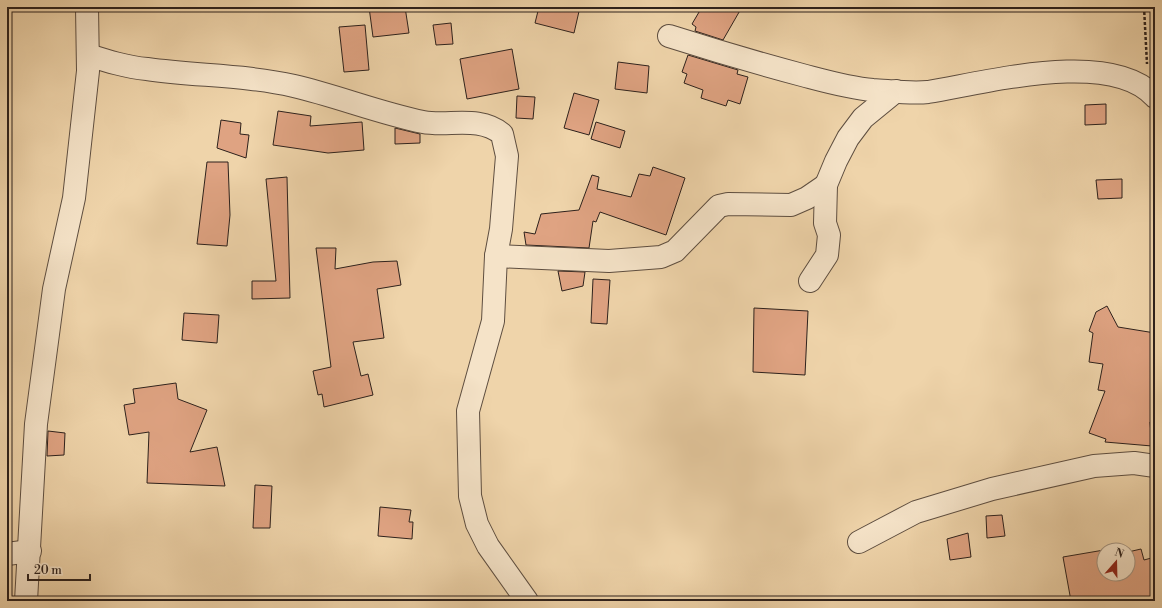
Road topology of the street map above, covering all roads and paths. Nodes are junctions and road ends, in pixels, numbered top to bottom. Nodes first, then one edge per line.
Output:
1 (87, 7) edge
2 (1144, 7) edge
3 (669, 36) dead end
4 (88, 55) junction
5 (1148, 68) dead end
6 (896, 91) junction
7 (1155, 97) edge
8 (826, 185) junction
9 (496, 256) junction
10 (810, 281) dead end
11 (1155, 466) edge
12 (859, 542) dead end
13 (30, 551) junction
14 (7, 554) edge
15 (26, 601) edge
16 (527, 601) edge

1 - 4 street
2 - 5 path
3 - 6 street
4 - 9 street
4 - 13 street
6 - 7 street
6 - 8 street
8 - 9 street
8 - 10 street
9 - 16 street
11 - 12 street
13 - 14 street
13 - 15 street

